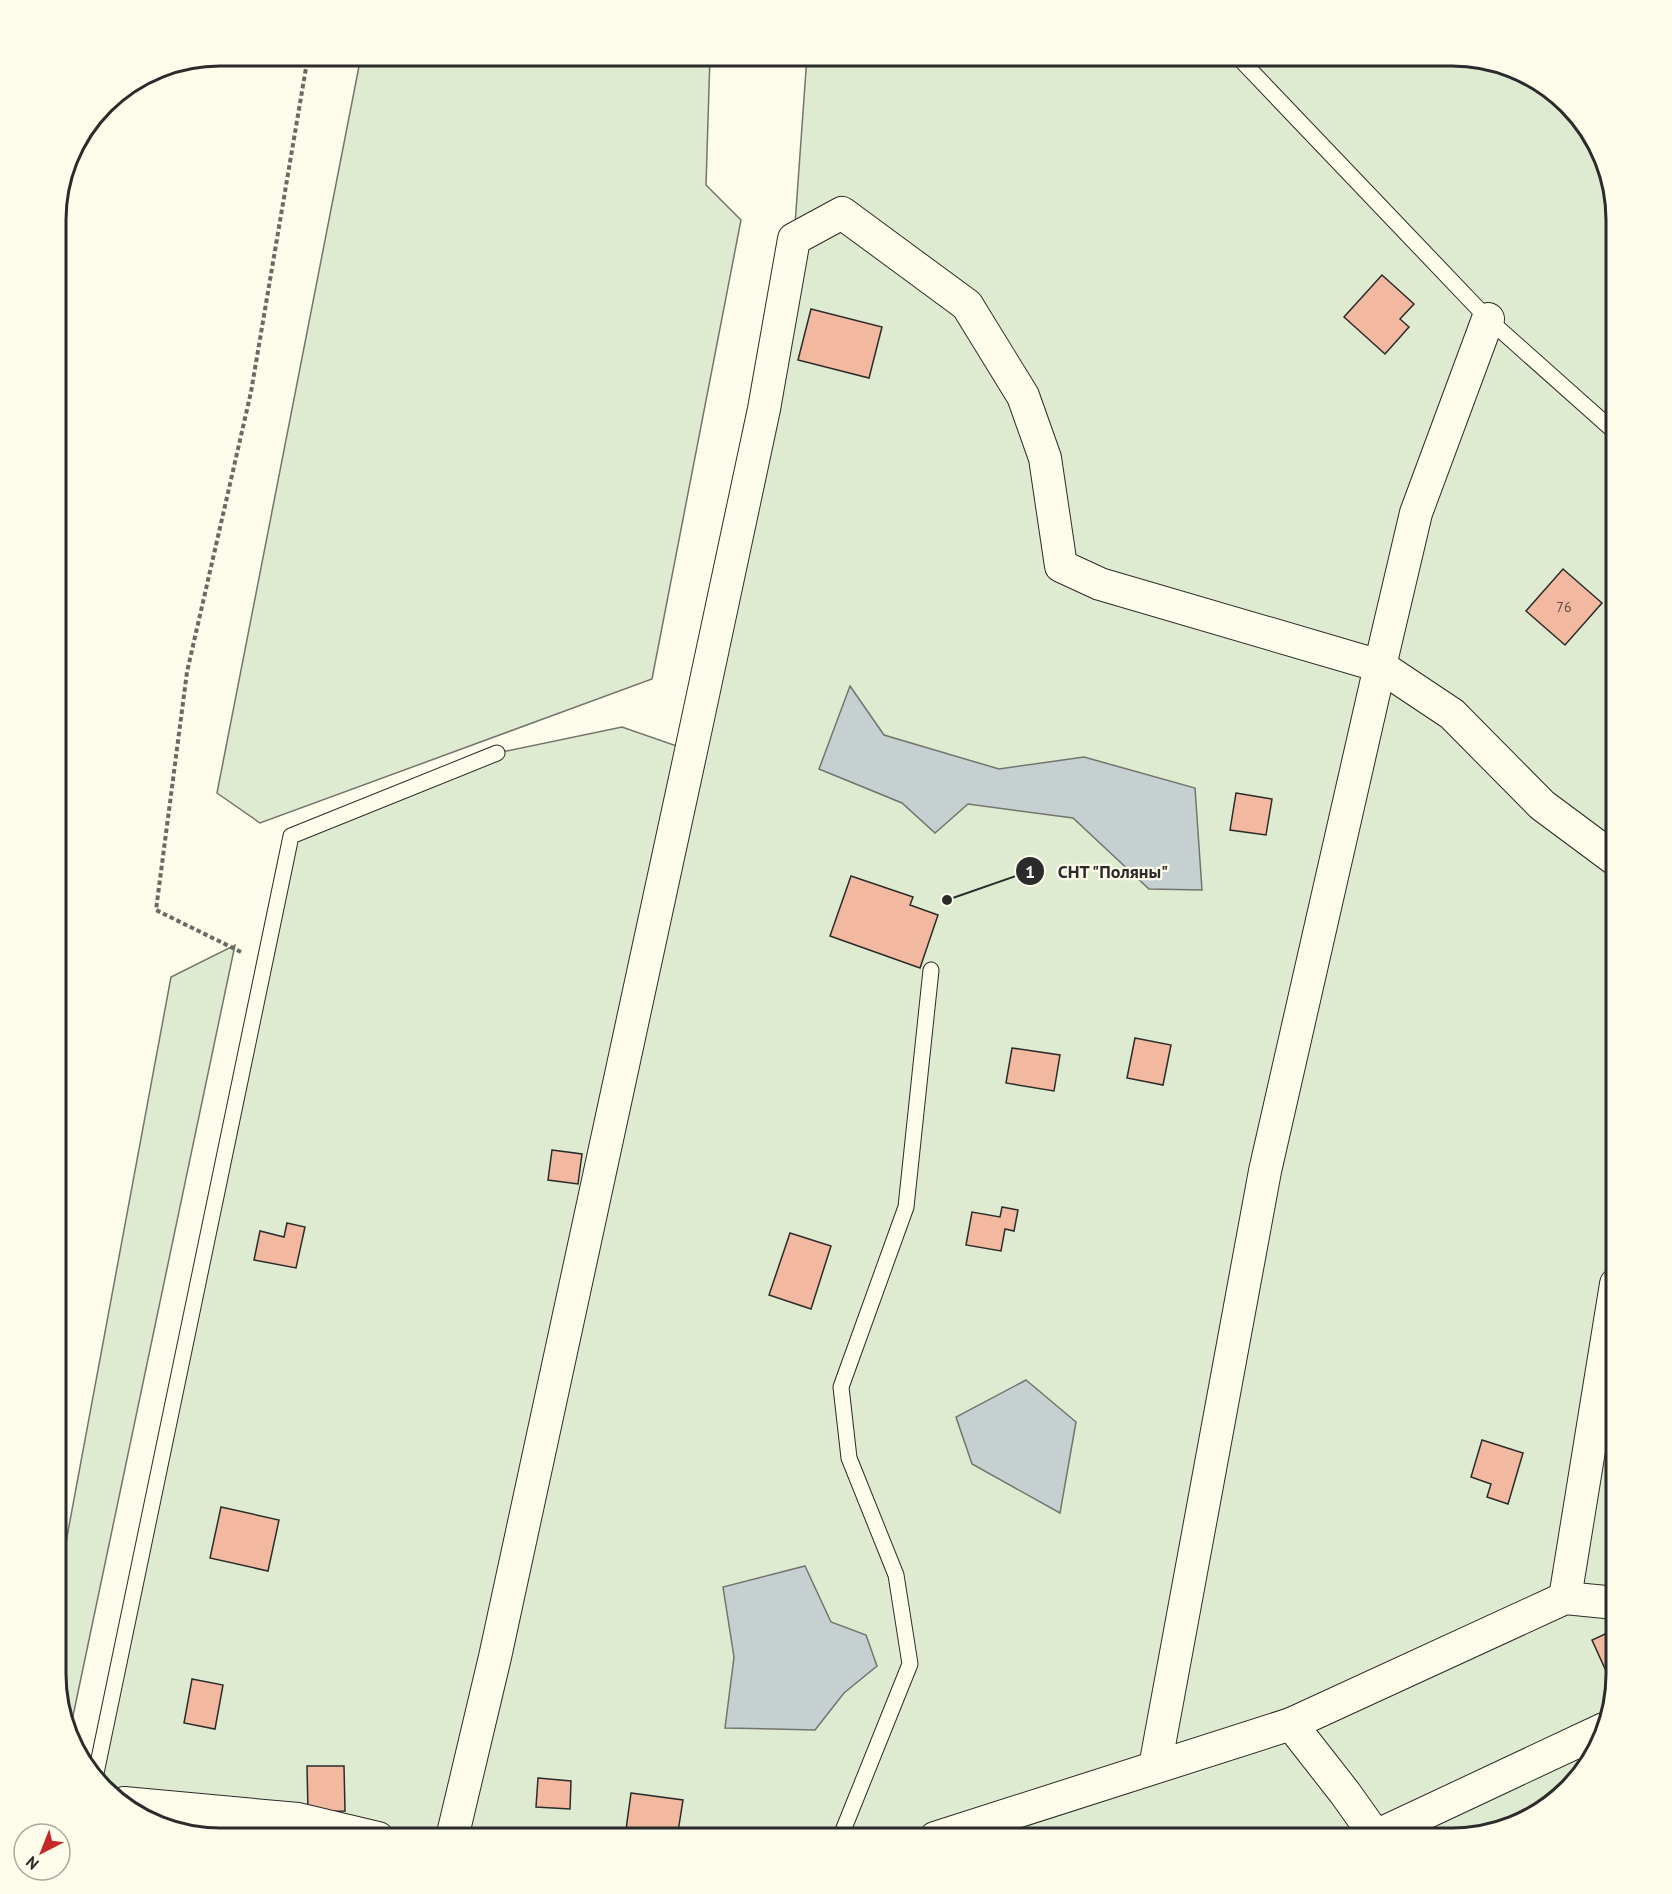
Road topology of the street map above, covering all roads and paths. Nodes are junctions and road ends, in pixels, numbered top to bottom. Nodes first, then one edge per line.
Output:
1 (306, 66) edge
2 (1247, 66) edge
3 (1488, 319) junction
4 (1606, 423) edge
5 (1380, 666) junction
6 (497, 753) dead end
7 (1606, 852) edge
8 (265, 964) junction
9 (931, 970) dead end
10 (1606, 1350) edge
11 (1565, 1598) junction
12 (1606, 1602) edge
13 (1291, 1724) junction
14 (1594, 1734) edge
15 (97, 1767) edge
16 (1155, 1767) junction
17 (139, 1804) edge
18 (331, 1828) edge
19 (455, 1828) edge
20 (844, 1828) edge
21 (969, 1828) edge
22 (1370, 1828) edge
23 (1396, 1828) edge

1 - 8 path
2 - 3 lane
3 - 4 lane
3 - 5 street
5 - 7 street
5 - 16 street
5 - 19 street
6 - 8 lane
8 - 15 lane
9 - 20 lane
10 - 11 street
11 - 12 street
11 - 13 street
13 - 16 street
13 - 22 street
14 - 23 street
16 - 21 street
17 - 18 street

